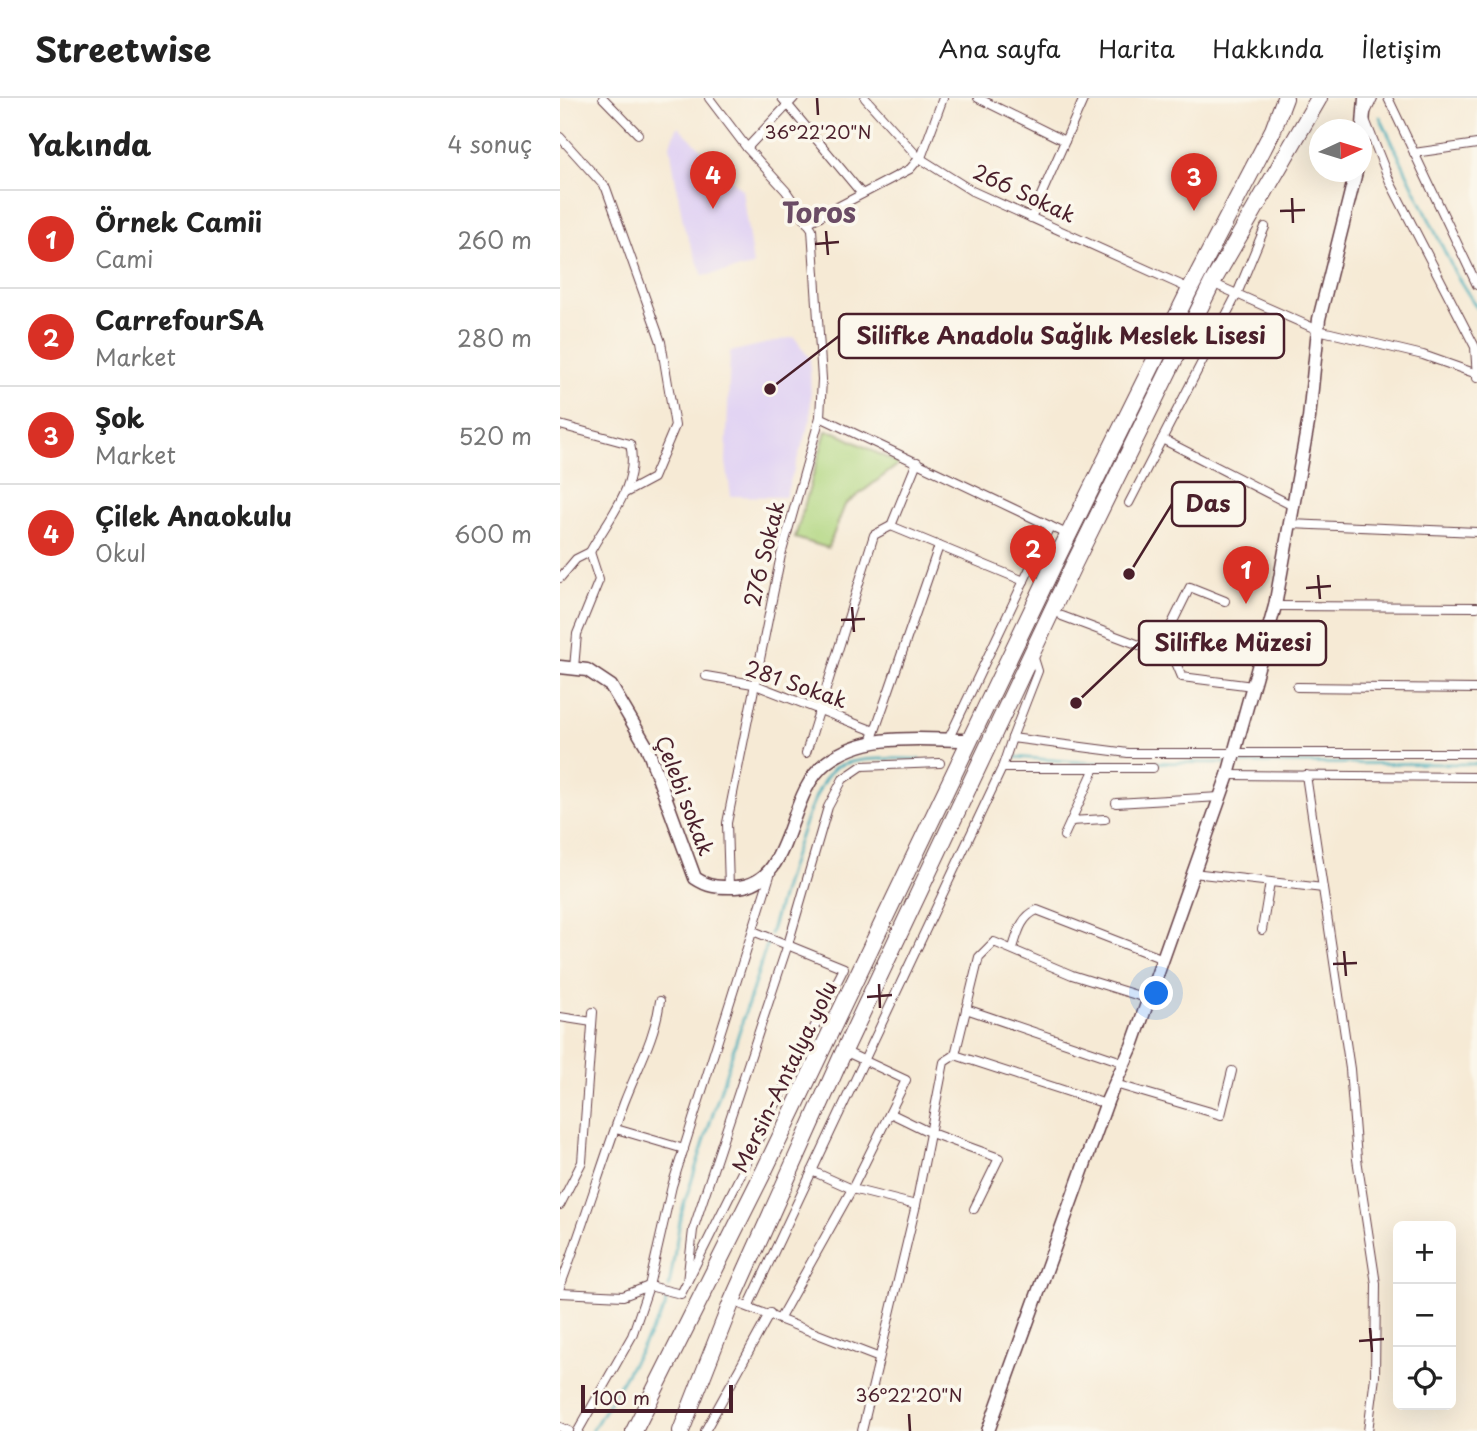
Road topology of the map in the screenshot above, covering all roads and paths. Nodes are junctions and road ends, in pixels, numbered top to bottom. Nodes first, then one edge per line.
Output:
1 (603, 98) edge
2 (709, 98) edge
3 (865, 98) edge
4 (943, 98) edge
5 (978, 98) edge
6 (1084, 98) edge
7 (1285, 98) edge
8 (1319, 98) edge
9 (1365, 98) edge
10 (1373, 98) edge
11 (1389, 98) edge
12 (788, 100) edge
13 (1364, 117) junction
14 (638, 134) dead end
15 (560, 137) edge
16 (1065, 141) junction
17 (1477, 144) edge
18 (747, 148) junction
19 (1414, 153) junction
20 (919, 158) junction
21 (1354, 182) edge
22 (862, 194) junction
23 (1031, 218) junction
24 (809, 226) junction
25 (1265, 227) dead end
26 (1212, 284) junction
27 (1477, 285) edge
28 (1190, 289) junction
29 (1237, 294) junction
30 (1318, 330) junction
31 (1477, 375) edge
32 (820, 416) junction
33 (560, 425) edge
34 (1162, 439) junction
35 (916, 462) junction
36 (625, 493) junction
37 (1129, 503) dead end
38 (1293, 506) junction
39 (1290, 524) junction
40 (891, 526) junction
41 (1050, 526) junction
42 (1477, 531) edge
43 (1069, 534) junction
44 (939, 546) junction
45 (590, 552) junction
46 (560, 578) edge
47 (1024, 581) junction
48 (1225, 601) dead end
49 (1275, 606) junction
50 (1477, 607) edge
51 (1062, 616) dead end
52 (1032, 652) junction
53 (1158, 652) junction
54 (560, 667) edge
55 (574, 668) junction
56 (706, 676) dead end
57 (753, 684) junction
58 (1253, 686) junction
59 (1297, 687) dead end
60 (1477, 689) edge
61 (820, 710) junction
62 (872, 736) junction
63 (1012, 738) junction
64 (948, 740) junction
65 (971, 740) junction
66 (1236, 752) junction
67 (806, 753) dead end
68 (1477, 753) edge
69 (940, 763) dead end
70 (1002, 768) junction
71 (1095, 768) junction
72 (1153, 768) dead end
73 (1228, 775) junction
74 (1306, 775) junction
75 (1477, 777) edge
76 (1220, 797) junction
77 (1116, 803) dead end
78 (1105, 819) dead end
79 (1071, 821) junction
80 (1064, 836) dead end
81 (771, 872) junction
82 (1193, 873) junction
83 (1270, 882) junction
84 (729, 887) junction
85 (1323, 888) junction
86 (1262, 930) dead end
87 (753, 931) junction
88 (784, 942) junction
89 (1013, 948) junction
90 (1163, 959) junction
91 (1149, 999) junction
92 (660, 1001) dead end
93 (966, 1009) junction
94 (593, 1012) dead end
95 (560, 1017) edge
96 (592, 1021) junction
97 (844, 1051) junction
98 (955, 1055) junction
99 (863, 1060) junction
100 (1125, 1063) junction
101 (1233, 1071) dead end
102 (1115, 1084) junction
103 (1106, 1104) junction
104 (890, 1112) junction
105 (616, 1129) junction
106 (931, 1133) junction
107 (684, 1149) junction
108 (812, 1171) junction
109 (852, 1189) junction
110 (560, 1205) edge
111 (916, 1205) junction
112 (974, 1209) dead end
113 (687, 1282) junction
114 (649, 1286) junction
115 (560, 1287) edge
116 (560, 1293) edge
117 (732, 1301) junction
118 (749, 1306) junction
119 (770, 1313) junction
120 (780, 1318) junction
121 (877, 1357) junction
122 (560, 1427) edge
123 (569, 1431) edge
124 (578, 1431) edge
125 (634, 1431) edge
126 (681, 1431) edge
127 (705, 1431) edge
128 (862, 1431) edge
129 (988, 1431) edge
130 (1368, 1431) edge

1 - 14 street
2 - 18 street
3 - 20 street, 266 Sokak
4 - 20 street
5 - 16 street
6 - 16 street
7 - 28 highway, Mersin-Antalya yolu
8 - 26 highway, Mersin-Antalya yolu
9 - 13 street
10 - 13 street
11 - 19 street
12 - 18 street
12 - 22 street
13 - 31 street
15 - 36 street
16 - 23 street
17 - 19 street
18 - 24 street
19 - 27 street
20 - 22 street
20 - 23 street, 266 Sokak
21 - 30 street
22 - 24 street
23 - 28 street, 266 Sokak
24 - 32 street, 276 Sokak
25 - 29 street
26 - 29 street
26 - 52 highway, Mersin-Antalya yolu
28 - 43 highway, Mersin-Antalya yolu
29 - 30 street
29 - 34 street
30 - 31 street
30 - 38 street
32 - 35 street
32 - 57 street, 276 Sokak
33 - 36 street
34 - 37 street
34 - 38 street
35 - 40 street
35 - 41 street
36 - 45 street
38 - 39 street
39 - 42 street
39 - 49 street
40 - 44 street
40 - 61 street
41 - 43 street
41 - 47 street
43 - 65 highway, Mersin-Antalya yolu
44 - 47 street
44 - 62 street
45 - 46 street
45 - 55 street
47 - 64 street
48 - 53 street
49 - 50 street
49 - 58 street
51 - 53 street
52 - 63 street
52 - 97 highway, Mersin-Antalya yolu
53 - 58 street
54 - 55 street, Çelebi sokak
55 - 84 street, Çelebi sokak
56 - 57 street, 281 Sokak
57 - 61 street, 281 Sokak
57 - 84 street, 276 Sokak
58 - 66 street
59 - 60 street
61 - 62 street, 281 Sokak
61 - 67 street
62 - 64 street
62 - 81 street
63 - 66 street
63 - 70 street
64 - 65 street
65 - 125 highway, Mersin-Antalya yolu
66 - 68 street
66 - 73 street
69 - 88 street
70 - 71 street
70 - 99 street
71 - 72 street
71 - 79 street
73 - 74 street
73 - 76 street
74 - 75 street
74 - 85 street
76 - 77 street
76 - 82 street
78 - 79 street
79 - 80 street
81 - 84 street, Çelebi sokak
81 - 87 street
82 - 83 street
82 - 90 street
83 - 85 street
83 - 86 street
85 - 130 street
87 - 88 street
87 - 107 street
88 - 113 street
88 - 113 street
89 - 90 street
89 - 91 street
89 - 93 street
90 - 91 street
91 - 100 street
92 - 105 street
93 - 98 street
93 - 100 street
94 - 96 street
95 - 96 street
96 - 110 street
97 - 99 street
97 - 117 highway, Mersin-Antalya yolu
98 - 103 street
98 - 106 street
99 - 104 street
99 - 108 street
100 - 102 street
101 - 102 street
102 - 103 street
103 - 129 street
104 - 106 street
104 - 109 street
105 - 107 street
105 - 115 street
106 - 111 street
106 - 112 street
107 - 114 street
108 - 109 street
108 - 118 street
109 - 111 street
109 - 120 street
111 - 121 street
113 - 114 street
114 - 116 street
114 - 124 street
117 - 118 street
117 - 126 highway, Mersin-Antalya yolu
118 - 119 street
119 - 120 street
119 - 127 street
120 - 121 street
121 - 128 street
122 - 123 street

